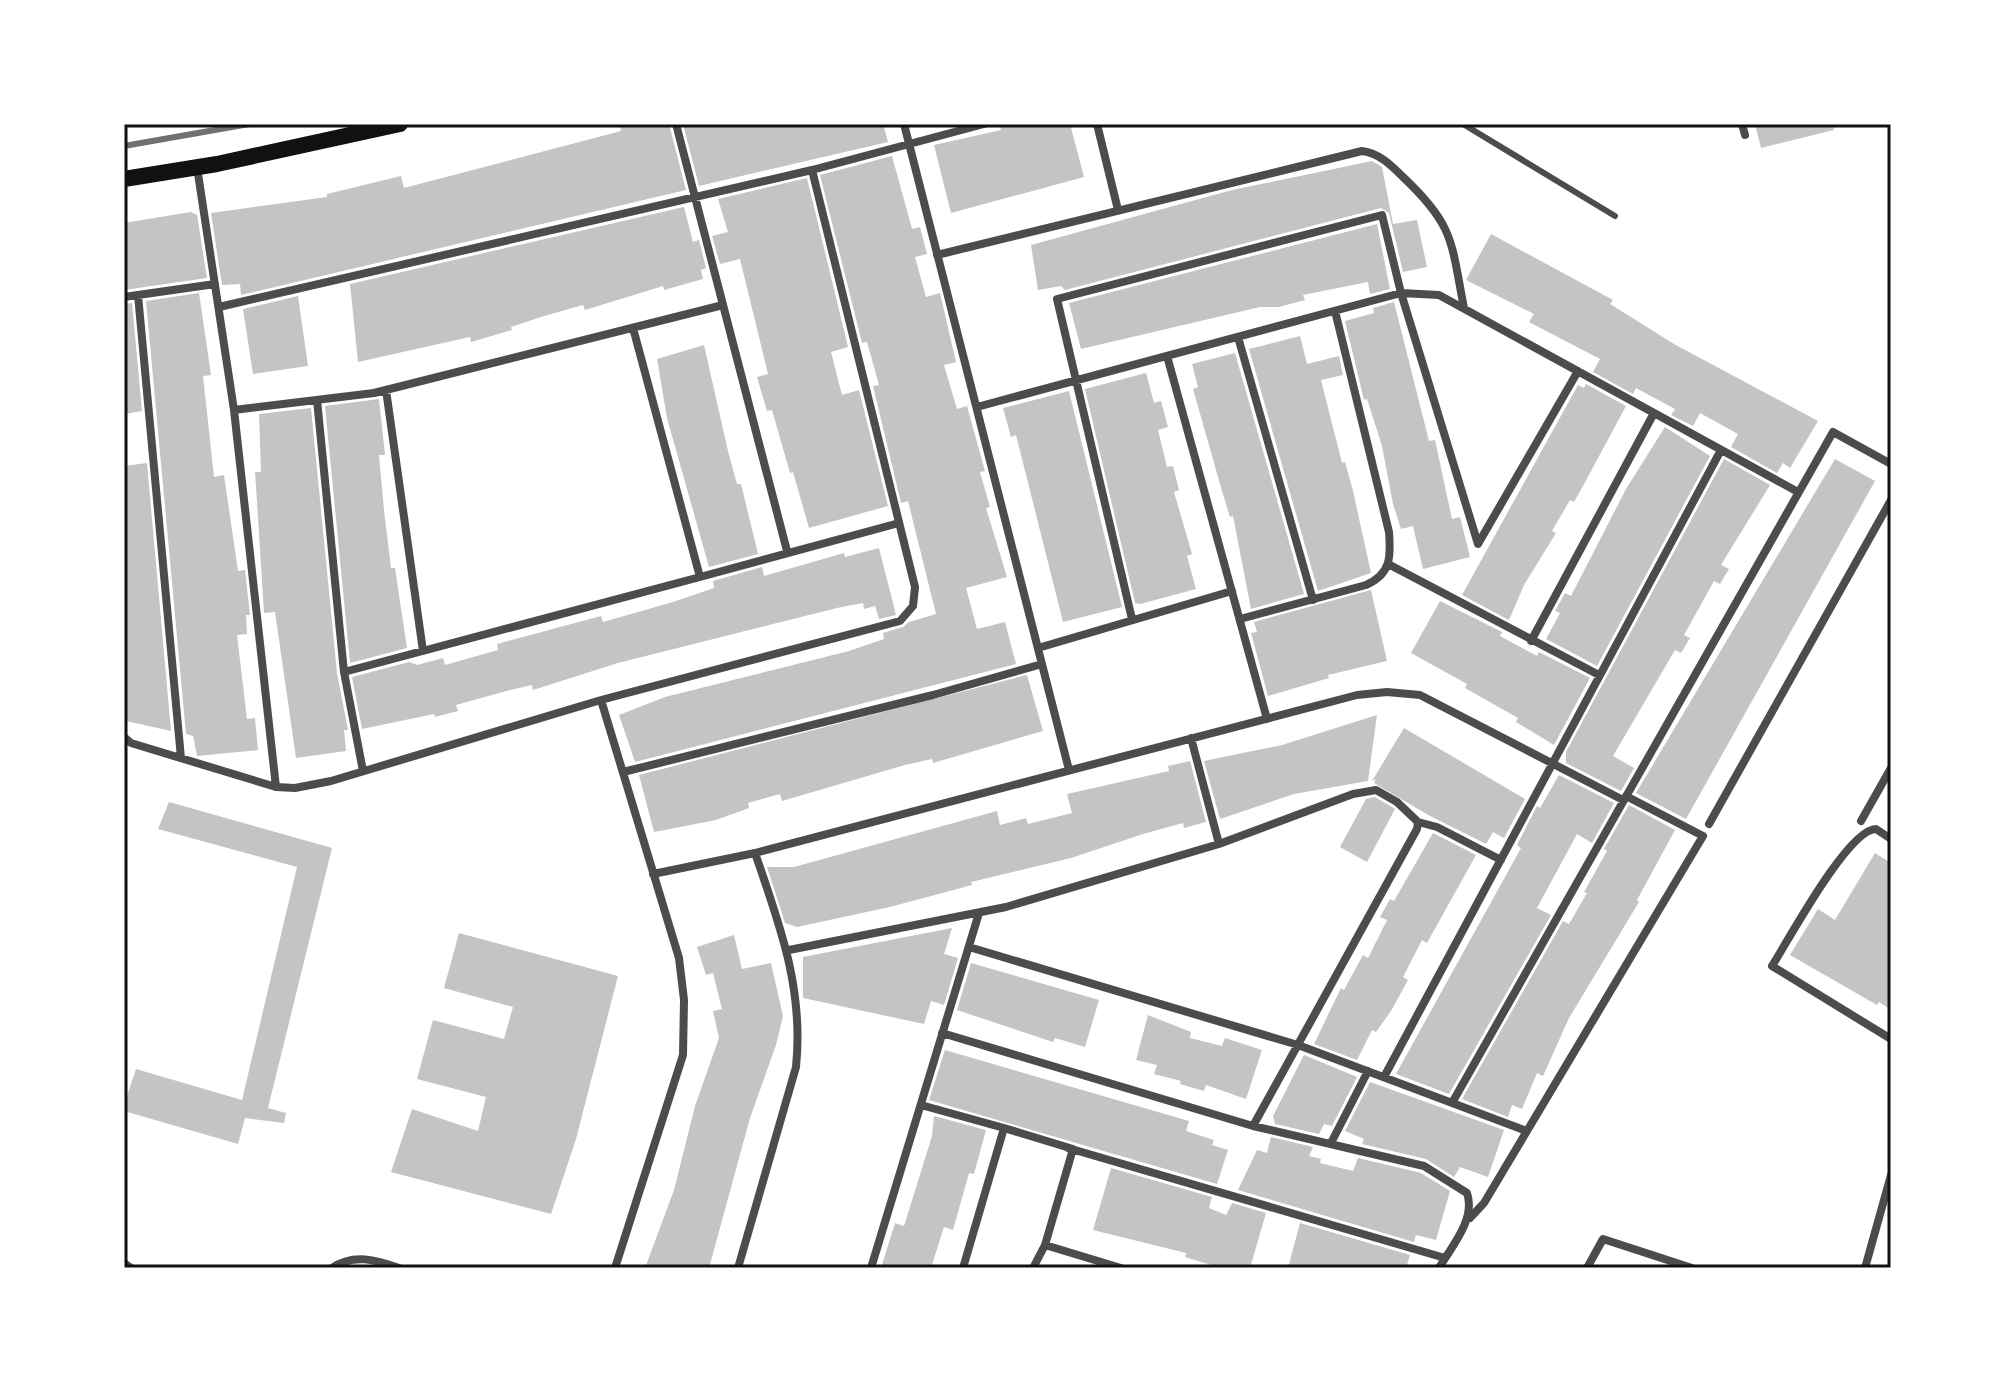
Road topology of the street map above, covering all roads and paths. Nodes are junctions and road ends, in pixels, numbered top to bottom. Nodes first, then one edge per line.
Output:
1 (400, 124) edge
2 (676, 124) edge
3 (904, 124) edge
4 (984, 124) edge
5 (1097, 124) edge
6 (1463, 124) edge
7 (1742, 124) edge
8 (1745, 135) dead end
9 (909, 143) junction
10 (197, 167) junction
11 (812, 170) junction
12 (124, 179) edge
13 (695, 196) junction
14 (1118, 210) junction
15 (1615, 216) dead end
16 (937, 255) junction
17 (215, 284) junction
18 (1401, 293) junction
19 (138, 295) junction
20 (124, 297) edge
21 (723, 305) junction
22 (219, 307) junction
23 (1464, 308) junction
24 (1335, 311) junction
25 (633, 328) junction
26 (1238, 337) junction
27 (1167, 356) junction
28 (1578, 371) junction
29 (1074, 381) junction
30 (386, 390) junction
31 (317, 400) junction
32 (977, 407) junction
33 (234, 410) junction
34 (1654, 413) junction
35 (1721, 450) junction
36 (1891, 464) edge
37 (1798, 492) junction
38 (1891, 500) edge
39 (899, 523) junction
40 (787, 551) junction
41 (1390, 565) junction
42 (700, 577) junction
43 (1232, 591) junction
44 (1313, 600) junction
45 (1132, 619) junction
46 (1240, 619) junction
47 (1531, 641) junction
48 (1038, 648) junction
49 (423, 651) junction
50 (1042, 664) junction
51 (344, 672) junction
52 (1599, 675) junction
53 (601, 700) junction
54 (1267, 719) junction
55 (124, 737) edge
56 (1191, 738) junction
57 (181, 758) junction
58 (1553, 765) junction
59 (1891, 768) edge
60 (1069, 770) junction
61 (363, 771) junction
62 (623, 772) junction
63 (276, 787) junction
64 (1624, 798) junction
65 (1861, 821) dead end
66 (1418, 822) junction
67 (1709, 824) dead end
68 (1891, 839) edge
69 (1219, 844) junction
70 (755, 853) junction
71 (1501, 860) junction
72 (653, 874) junction
73 (979, 913) junction
74 (969, 947) junction
75 (789, 950) junction
76 (942, 1033) junction
77 (1891, 1039) edge
78 (1298, 1045) junction
79 (1368, 1071) junction
80 (1384, 1077) junction
81 (1452, 1103) junction
82 (921, 1105) junction
83 (1253, 1126) junction
84 (1004, 1128) junction
85 (1524, 1130) junction
86 (1331, 1143) junction
87 (1068, 1148) junction
88 (1891, 1175) edge
89 (1465, 1223) junction
90 (1045, 1245) junction
91 (1445, 1258) junction
92 (124, 1263) edge
93 (131, 1268) edge
94 (332, 1268) edge
95 (399, 1268) edge
96 (615, 1268) edge
97 (738, 1268) edge
98 (871, 1268) edge
99 (963, 1268) edge
100 (1033, 1268) edge
101 (1121, 1268) edge
102 (1439, 1268) edge
103 (1587, 1268) edge
104 (1692, 1268) edge
105 (1865, 1268) edge

1 - 10 main road
2 - 13 street
3 - 9 street
4 - 9 street
5 - 14 street
6 - 15 lane
7 - 8 street
9 - 11 street
9 - 16 street
10 - 12 main road
10 - 17 street
11 - 13 street
11 - 39 street
13 - 21 street
13 - 22 street
14 - 16 street
14 - 23 street
16 - 32 street
17 - 19 street
17 - 22 street
18 - 23 street
18 - 24 street
18 - 28 street
18 - 29 street
19 - 20 street
19 - 57 street
21 - 25 street
21 - 40 street
22 - 33 street
23 - 28 street
24 - 26 street
24 - 41 street
25 - 30 street
25 - 42 street
26 - 27 street
26 - 44 street
27 - 29 street
27 - 43 street
28 - 34 street
29 - 32 street
29 - 45 street
30 - 31 street
30 - 49 street
31 - 33 street
31 - 51 street
32 - 48 street
33 - 63 street
34 - 35 street
34 - 47 street
35 - 37 street
35 - 52 street
36 - 37 street
37 - 64 street
38 - 67 street
39 - 40 street
39 - 53 street
40 - 42 street
41 - 44 street
41 - 47 street
42 - 49 street
43 - 45 street
43 - 46 street
44 - 46 street
45 - 48 street
46 - 54 street
47 - 52 street
48 - 50 street
49 - 51 street
50 - 60 street
50 - 62 street
51 - 61 street
52 - 58 street
53 - 61 street
53 - 62 street
54 - 56 street
54 - 58 street
55 - 57 street
56 - 60 street
56 - 69 street
57 - 63 street
58 - 64 street
58 - 71 street
59 - 65 street
60 - 70 street
61 - 63 street
62 - 72 street
64 - 81 street
64 - 85 street
66 - 69 street
66 - 71 street
66 - 78 street
68 - 77 street
69 - 73 street
70 - 72 street
70 - 75 street
71 - 80 street
72 - 96 street
73 - 74 street
73 - 75 street
74 - 76 street
74 - 78 street
75 - 97 street
76 - 82 street
76 - 83 street
78 - 79 street
78 - 83 street
79 - 80 street
79 - 86 street
80 - 81 street
81 - 85 street
82 - 84 street
82 - 98 street
83 - 86 street
84 - 87 street
84 - 99 street
85 - 89 street
86 - 89 street
87 - 90 street
87 - 91 street
88 - 105 street
89 - 91 street
90 - 100 street
90 - 101 street
91 - 102 street
92 - 93 street
94 - 95 street
103 - 104 street

